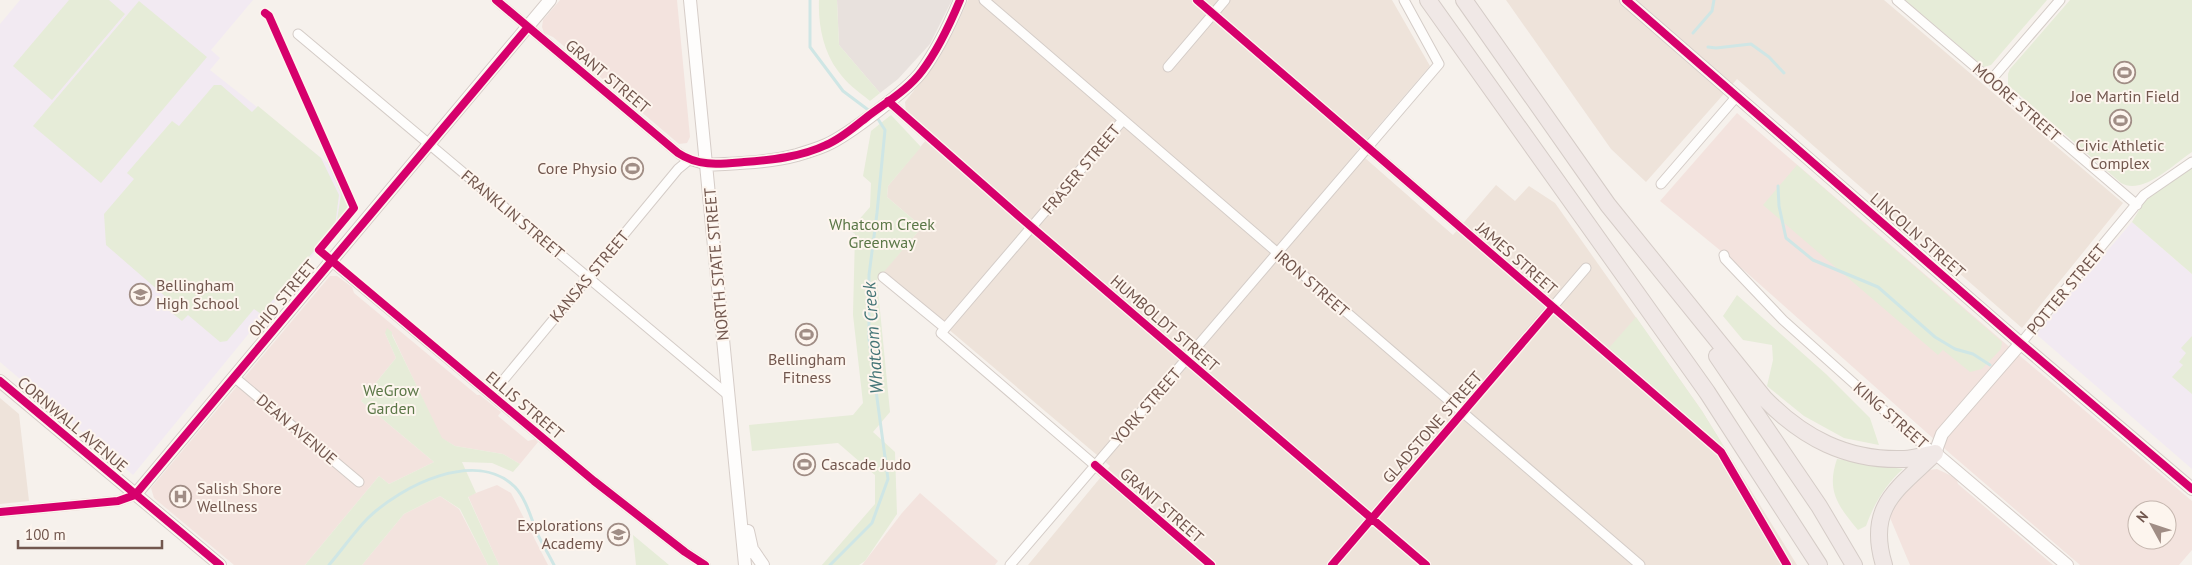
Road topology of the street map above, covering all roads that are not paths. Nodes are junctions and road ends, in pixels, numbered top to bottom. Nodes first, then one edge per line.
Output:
1 (496, 0) edge
2 (550, 0) edge
3 (690, 0) edge
4 (960, 0) edge
5 (984, 0) edge
6 (1197, 0) edge
7 (1225, 0) edge
8 (1404, 0) edge
9 (1428, 0) edge
10 (1464, 0) edge
11 (1626, 0) edge
12 (1897, 0) edge
13 (2060, 0) edge
14 (1213, 14) junction
15 (528, 27) junction
16 (298, 34) dead end
17 (1168, 67) dead end
18 (1990, 80) junction
19 (1737, 96) junction
20 (888, 101) junction
21 (1123, 120) junction
22 (430, 144) junction
23 (1368, 148) junction
24 (689, 160) junction
25 (2192, 162) edge
26 (706, 165) junction
27 (1661, 184) dead end
28 (2136, 205) junction
29 (1031, 227) junction
30 (1277, 253) junction
31 (1724, 255) dead end
32 (331, 261) junction
33 (1654, 263) junction
34 (1586, 268) dead end
35 (588, 277) junction
36 (884, 277) dead end
37 (1553, 307) junction
38 (943, 330) junction
39 (2020, 343) junction
40 (1186, 360) junction
41 (234, 376) junction
42 (0, 381) edge
43 (728, 394) junction
44 (491, 395) junction
45 (1463, 412) junction
46 (1935, 453) junction
47 (1095, 465) junction
48 (1755, 466) junction
49 (359, 482) dead end
50 (2192, 489) edge
51 (135, 495) junction
52 (740, 497) junction
53 (0, 512) edge
54 (1372, 519) junction
55 (220, 565) edge
56 (705, 565) edge
57 (745, 565) edge
58 (763, 565) edge
59 (1010, 565) edge
60 (1211, 565) edge
61 (1332, 565) edge
62 (1426, 565) edge
63 (1640, 565) edge
64 (1787, 565) edge
65 (1807, 565) edge
66 (1819, 565) edge
67 (1854, 565) edge
68 (1884, 565) edge
69 (2067, 565) edge

1 - 15 street, GRANT STREET
2 - 15 street, OHIO STREET
3 - 26 street, NORTH STATE STREET
4 - 20 street
5 - 21 street, IRON STREET
6 - 14 street, JAMES STREET
7 - 14 street
8 - 23 street, YORK STREET
9 - 48 highway
10 - 33 highway
11 - 19 street, LINCOLN STREET
12 - 18 street, MOORE STREET
13 - 18 street
14 - 17 street
14 - 23 street, JAMES STREET
15 - 22 street, OHIO STREET
15 - 24 street, GRANT STREET
16 - 22 street, FRANKLIN STREET
18 - 28 street, MOORE STREET
19 - 27 street
19 - 39 street, LINCOLN STREET
20 - 26 street
20 - 29 street, HUMBOLDT STREET
21 - 29 street, FRASER STREET
21 - 30 street, IRON STREET
22 - 32 street, OHIO STREET
22 - 35 street, FRANKLIN STREET
23 - 30 street, YORK STREET
23 - 37 street, JAMES STREET
24 - 26 street, GRANT STREET
24 - 35 street, KANSAS STREET
25 - 28 street, POTTER STREET
26 - 43 street, NORTH STATE STREET
28 - 39 street, POTTER STREET
29 - 38 street, FRASER STREET
29 - 40 street, HUMBOLDT STREET
30 - 40 street, YORK STREET
30 - 45 street, IRON STREET
31 - 46 street, KING STREET
32 - 41 street, OHIO STREET
32 - 44 street, ELLIS STREET
33 - 46 highway
33 - 67 highway
34 - 37 street, GLADSTONE STREET
35 - 43 street, FRANKLIN STREET
35 - 44 street, KANSAS STREET
36 - 38 street, GRANT STREET
37 - 45 street, GLADSTONE STREET
37 - 64 street, JAMES STREET
38 - 47 street, GRANT STREET
39 - 46 street, POTTER STREET
39 - 50 street, LINCOLN STREET
40 - 47 street, YORK STREET
40 - 54 street, HUMBOLDT STREET
41 - 49 street, DEAN AVENUE
41 - 51 street, OHIO STREET
42 - 51 street, CORNWALL AVENUE
43 - 52 street, NORTH STATE STREET
44 - 56 street, ELLIS STREET
45 - 54 street, GLADSTONE STREET
45 - 63 street, IRON STREET
46 - 68 highway
46 - 69 street, KING STREET
47 - 59 street, YORK STREET
47 - 60 street, GRANT STREET
48 - 65 highway
48 - 66 highway
51 - 53 street
51 - 55 street, CORNWALL AVENUE
52 - 57 street
52 - 58 street
54 - 61 street, GLADSTONE STREET
54 - 62 street, HUMBOLDT STREET

